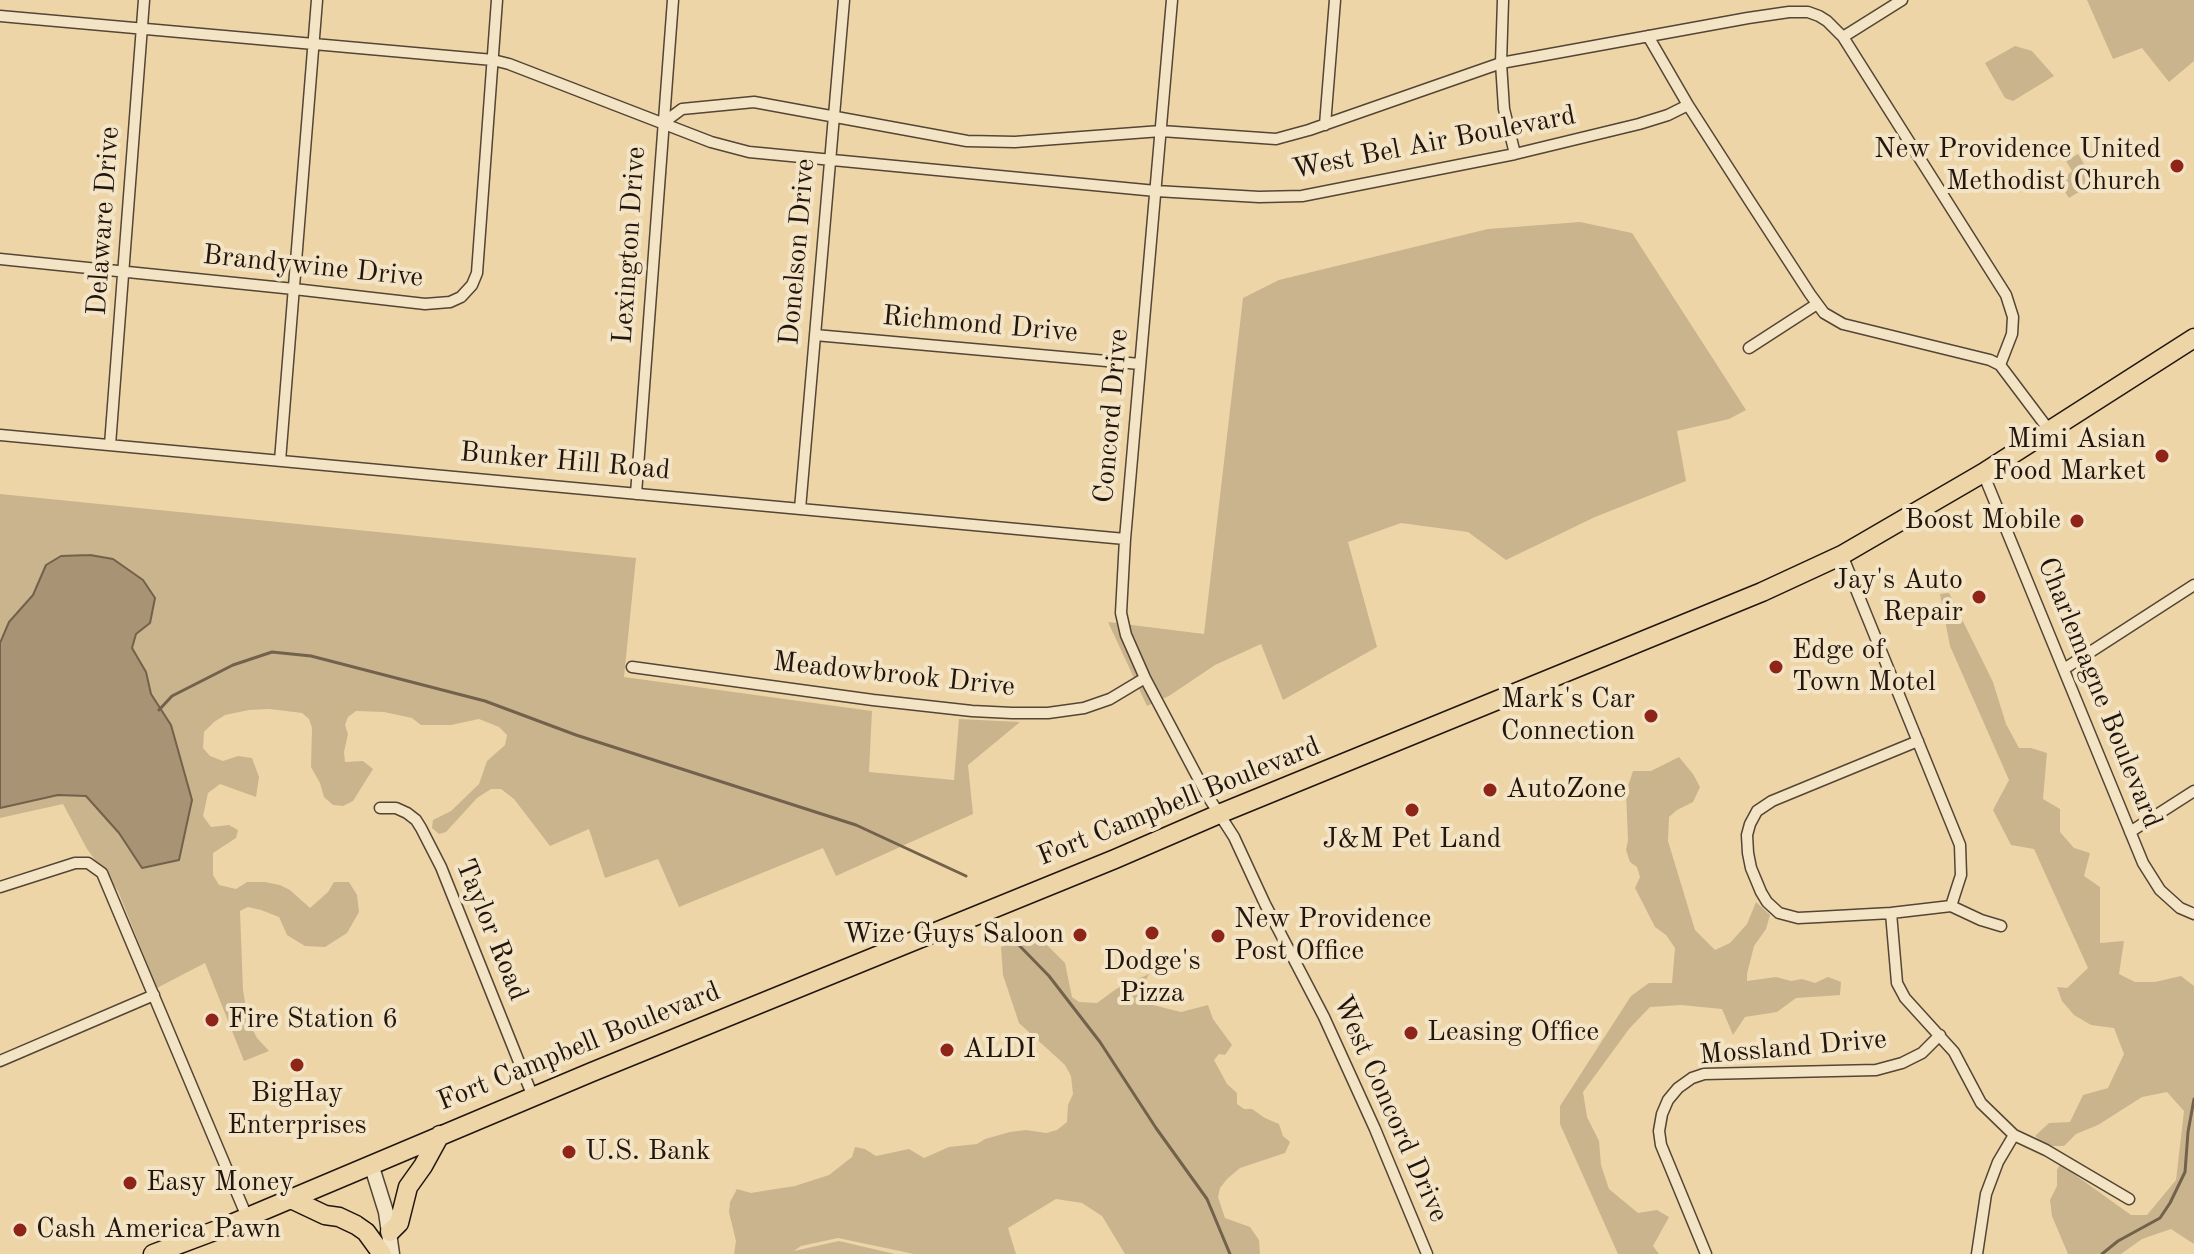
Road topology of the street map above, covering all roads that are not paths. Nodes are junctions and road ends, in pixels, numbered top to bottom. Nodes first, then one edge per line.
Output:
1 (144, 0) edge
2 (317, 0) edge
3 (497, 0) edge
4 (673, 0) edge
5 (844, 0) edge
6 (1172, 0) edge
7 (1335, 0) edge
8 (1503, 0) edge
9 (1902, 0) edge
10 (0, 16) edge
11 (142, 27) junction
12 (1648, 36) junction
13 (1843, 37) junction
14 (313, 43) junction
15 (493, 60) junction
16 (1501, 63) junction
17 (1688, 105) junction
18 (834, 115) junction
19 (663, 123) junction
20 (1325, 125) junction
21 (1161, 131) junction
22 (1515, 154) junction
23 (830, 160) junction
24 (1156, 191) junction
25 (0, 259) edge
26 (125, 272) junction
27 (294, 289) junction
28 (1817, 304) junction
29 (815, 335) junction
30 (2194, 338) edge
31 (1749, 348) dead end
32 (1140, 364) junction
33 (2000, 365) junction
34 (2049, 430) junction
35 (0, 435) edge
36 (110, 445) junction
37 (280, 461) junction
38 (1983, 473) junction
39 (636, 494) junction
40 (800, 509) junction
41 (1125, 539) junction
42 (1842, 555) junction
43 (2194, 585) edge
44 (632, 667) dead end
45 (2064, 669) junction
46 (1145, 678) junction
47 (1918, 741) junction
48 (2194, 791) edge
49 (380, 808) dead end
50 (1219, 814) junction
51 (2130, 832) junction
52 (0, 887) edge
53 (1951, 906) junction
54 (1891, 913) junction
55 (2194, 914) edge
56 (2001, 926) dead end
57 (154, 995) junction
58 (1940, 1035) junction
59 (0, 1061) edge
60 (533, 1097) junction
61 (440, 1135) junction
62 (2014, 1135) junction
63 (371, 1164) junction
64 (289, 1198) junction
65 (2129, 1199) dead end
66 (247, 1217) junction
67 (390, 1232) junction
68 (153, 1254) edge
69 (382, 1254) edge
70 (392, 1254) edge
71 (1427, 1254) edge
72 (1706, 1254) edge
73 (1977, 1254) edge

1 - 11 street, Delaware Drive
2 - 14 street
3 - 15 street, Brandywine Drive
4 - 19 street, Lexington Drive
5 - 18 street, Donelson Drive
6 - 21 street, Concord Drive
7 - 20 street
8 - 16 street
9 - 13 street
10 - 11 street, West Bel Air Boulevard
11 - 14 street, West Bel Air Boulevard
11 - 26 street, Delaware Drive
12 - 13 street
12 - 16 street
12 - 17 street
13 - 33 street
14 - 15 street, West Bel Air Boulevard
14 - 27 street
15 - 19 street, West Bel Air Boulevard
15 - 27 street, Brandywine Drive
16 - 20 street
16 - 22 street
17 - 22 street, West Bel Air Boulevard
17 - 28 street
18 - 19 street
18 - 21 street
18 - 23 street, Donelson Drive
19 - 23 street, West Bel Air Boulevard
19 - 39 street, Lexington Drive
20 - 21 street
21 - 24 street, Concord Drive
22 - 24 street, West Bel Air Boulevard
23 - 24 street, West Bel Air Boulevard
23 - 29 street, Donelson Drive
24 - 32 street, Concord Drive
25 - 26 street, Brandywine Drive
26 - 27 street, Brandywine Drive
26 - 36 street, Delaware Drive
27 - 37 street
28 - 31 street
28 - 33 street
29 - 32 street, Richmond Drive
29 - 40 street, Donelson Drive
30 - 34 highway, Fort Campbell Boulevard
32 - 41 street, Concord Drive
33 - 34 street
34 - 38 highway, Fort Campbell Boulevard
35 - 36 street, Bunker Hill Road
36 - 37 street, Bunker Hill Road
37 - 39 street, Bunker Hill Road
38 - 42 highway, Fort Campbell Boulevard
38 - 45 street, Charlemagne Boulevard
39 - 40 street, Bunker Hill Road
40 - 41 street, Bunker Hill Road
41 - 46 street, Concord Drive
42 - 47 street
42 - 50 highway, Fort Campbell Boulevard
43 - 45 street
44 - 46 street, Meadowbrook Drive
45 - 51 street, Charlemagne Boulevard
46 - 50 street, Concord Drive
47 - 53 street
47 - 54 street
48 - 51 street
49 - 60 street, Taylor Road
50 - 60 highway, Fort Campbell Boulevard
50 - 71 street, West Concord Drive
51 - 55 street, Charlemagne Boulevard
52 - 57 street
53 - 54 street
53 - 56 street
54 - 58 street
57 - 59 street
57 - 66 street
58 - 62 street
58 - 72 street, Mossland Drive
60 - 61 highway, Fort Campbell Boulevard
61 - 63 highway, Fort Campbell Boulevard
61 - 67 highway
62 - 65 street
62 - 73 street
63 - 64 highway, Fort Campbell Boulevard
63 - 67 street
64 - 66 highway, Fort Campbell Boulevard
64 - 69 highway
66 - 68 highway, Fort Campbell Boulevard
67 - 70 street

